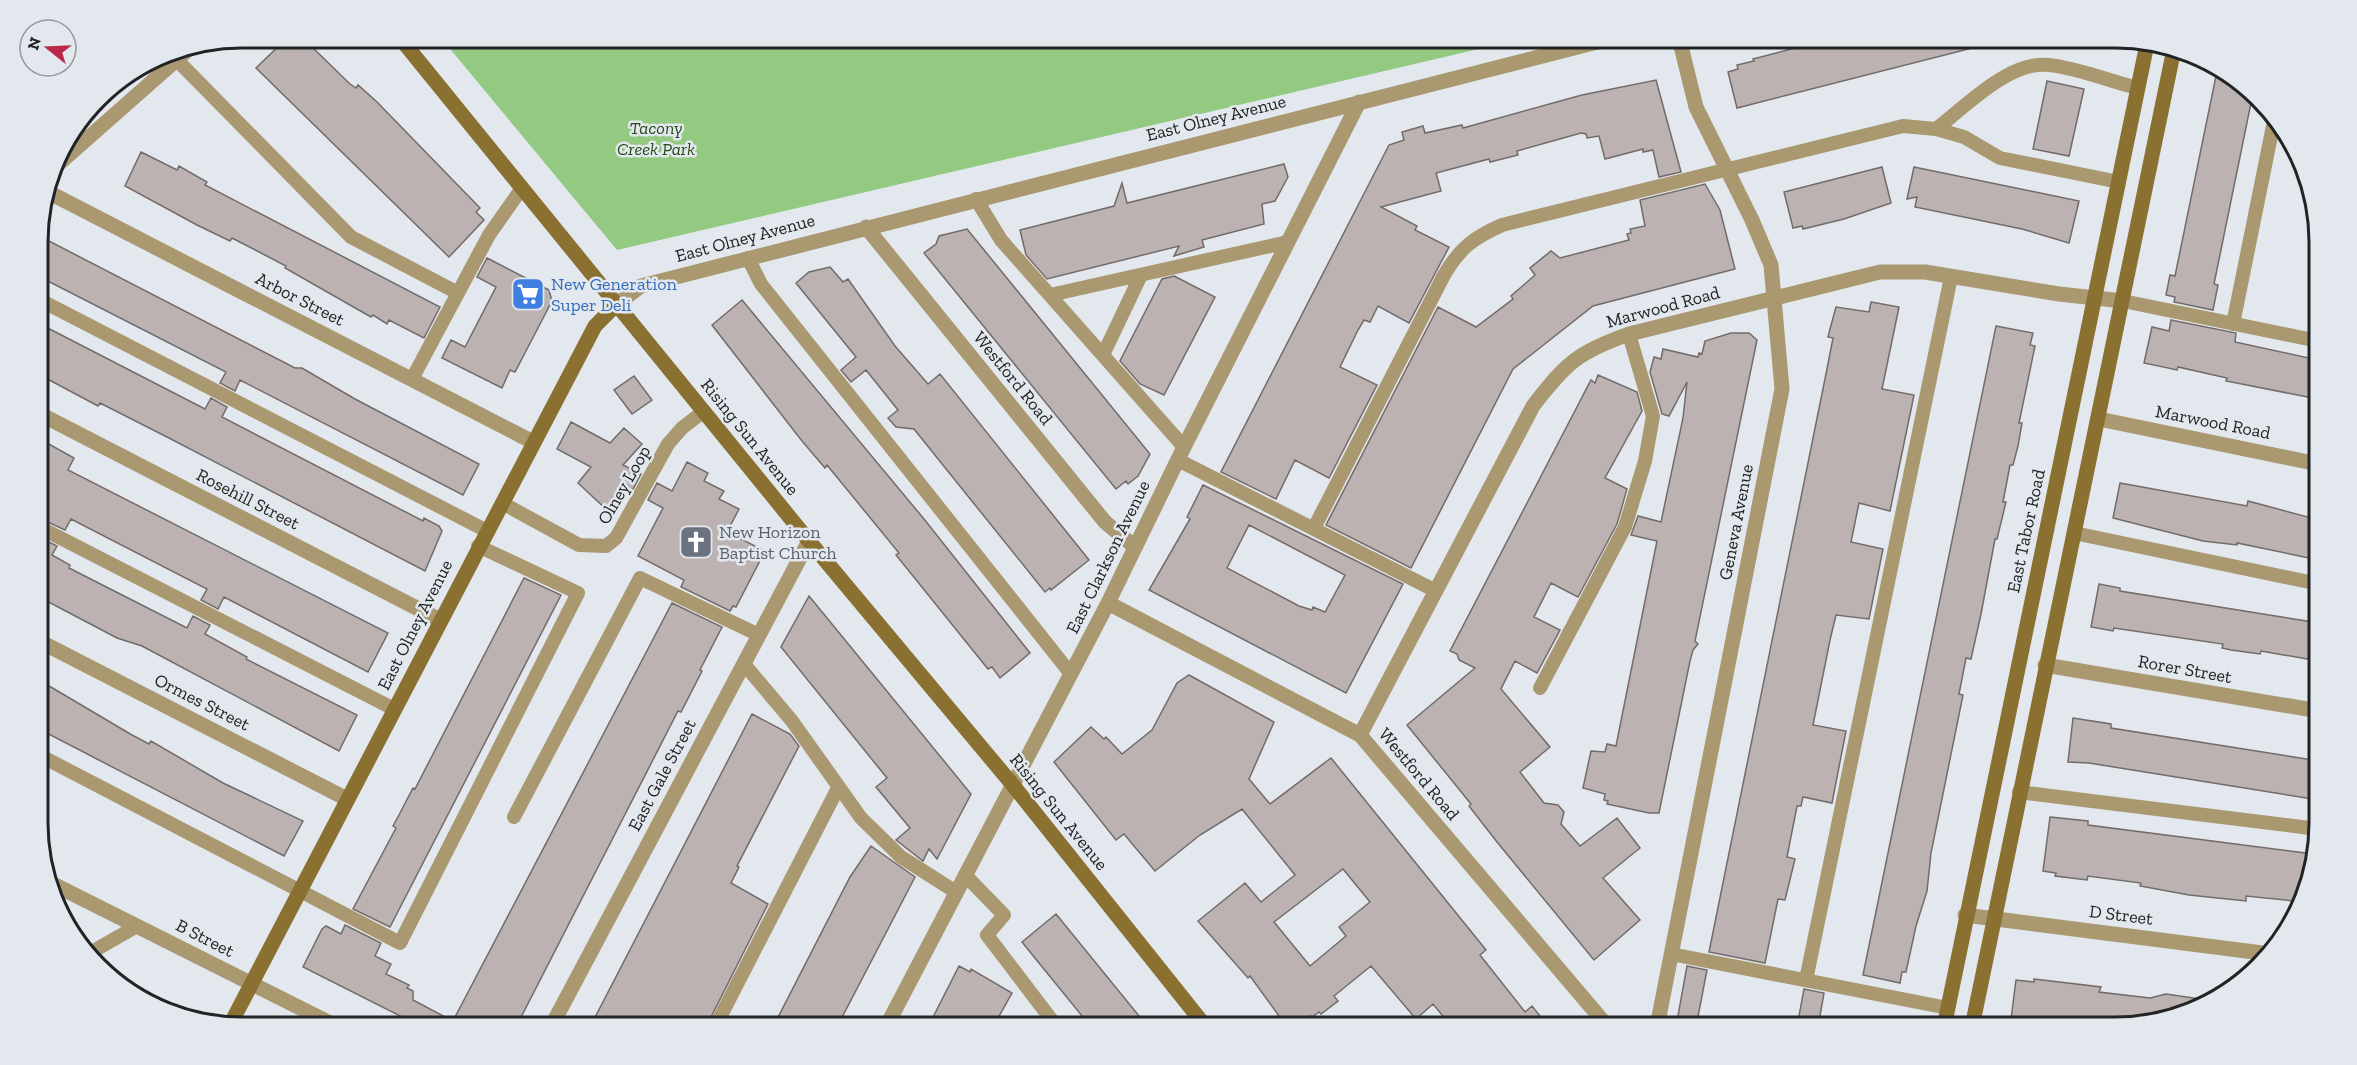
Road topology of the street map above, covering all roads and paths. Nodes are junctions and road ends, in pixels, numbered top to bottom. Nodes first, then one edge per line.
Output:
1 (407, 48) edge
2 (1573, 48) edge
3 (1681, 48) edge
4 (2146, 51) edge
5 (2172, 57) edge
6 (167, 63) edge
7 (163, 65) edge
8 (2138, 88) junction
9 (1359, 102) junction
10 (1936, 129) junction
11 (2272, 129) edge
12 (70, 153) edge
13 (1725, 169) junction
14 (2119, 182) junction
15 (522, 188) junction
16 (54, 195) edge
17 (976, 199) junction
18 (866, 227) junction
19 (1288, 242) junction
20 (748, 258) junction
21 (1141, 275) junction
22 (1951, 277) junction
23 (458, 293) junction
24 (1050, 295) junction
25 (1776, 298) junction
26 (2094, 298) junction
27 (2123, 301) junction
28 (48, 304) edge
29 (617, 304) junction
30 (2233, 324) junction
31 (1629, 334) junction
32 (2309, 339) edge
33 (1103, 355) junction
34 (412, 379) junction
35 (704, 411) junction
36 (48, 417) edge
37 (2099, 419) junction
38 (534, 442) junction
39 (1181, 453) junction
40 (2309, 462) edge
41 (502, 503) junction
42 (1314, 528) junction
43 (487, 531) junction
44 (48, 532) edge
45 (2074, 533) junction
46 (809, 541) junction
47 (478, 546) junction
48 (1135, 547) junction
49 (2309, 582) edge
50 (1436, 591) junction
51 (1108, 603) junction
52 (440, 620) junction
53 (759, 635) junction
54 (48, 646) edge
55 (744, 664) junction
56 (2045, 665) junction
57 (1071, 674) junction
58 (1540, 688) dead end
59 (394, 709) junction
60 (2309, 709) edge
61 (1360, 735) junction
62 (48, 759) edge
63 (1012, 784) junction
64 (838, 788) junction
65 (2019, 792) junction
66 (347, 799) junction
67 (514, 817) dead end
68 (2309, 828) edge
69 (965, 875) junction
70 (60, 887) edge
71 (299, 892) junction
72 (956, 892) junction
73 (1965, 915) junction
74 (1993, 918) junction
75 (137, 926) junction
76 (96, 950) edge
77 (2259, 953) edge
78 (1671, 954) junction
79 (1806, 980) junction
80 (252, 984) junction
81 (1948, 1008) junction
82 (234, 1017) edge
83 (316, 1017) edge
84 (556, 1017) edge
85 (720, 1017) edge
86 (891, 1017) edge
87 (1049, 1017) edge
88 (1198, 1017) edge
89 (1600, 1017) edge
90 (1659, 1017) edge
91 (1946, 1017) edge
92 (1974, 1017) edge

1 - 15 street, Rising Sun Avenue
2 - 9 street, East Olney Avenue
3 - 13 street, Geneva Avenue
4 - 8 street, East Tabor Road
5 - 27 street
6 - 23 lane
7 - 12 street
8 - 10 lane
8 - 14 street, East Tabor Road
9 - 17 street, East Olney Avenue
9 - 19 street, East Clarkson Avenue
10 - 13 lane
10 - 14 lane
11 - 30 lane
13 - 25 street, Geneva Avenue
13 - 42 lane
14 - 26 street, East Tabor Road
15 - 23 lane
15 - 29 street, Rising Sun Avenue
16 - 34 street, Arbor Street
17 - 18 street, East Olney Avenue
17 - 24 lane
18 - 20 street, East Olney Avenue
18 - 48 street, Westford Road
19 - 21 lane
19 - 39 street, East Clarkson Avenue
20 - 29 street, East Olney Avenue
20 - 57 lane
21 - 24 lane
21 - 33 lane
22 - 25 street, Marwood Road
22 - 26 street, Marwood Road
22 - 79 lane
23 - 34 lane
24 - 33 lane
25 - 31 street, Marwood Road
25 - 78 street, Geneva Avenue
26 - 27 street, Marwood Road
26 - 73 street, East Tabor Road
27 - 30 lane
27 - 37 street
28 - 43 lane
29 - 35 street, Rising Sun Avenue
29 - 38 street, East Olney Avenue
30 - 32 lane
31 - 50 street, Marwood Road
31 - 58 lane
33 - 39 lane
34 - 38 street, Arbor Street
35 - 41 lane, Olney Loop
35 - 46 street, Rising Sun Avenue
36 - 52 street, Rosehill Street
37 - 40 street, Marwood Road
37 - 45 street
38 - 41 street, East Olney Avenue
39 - 42 lane
39 - 48 street, East Clarkson Avenue
41 - 43 street, East Olney Avenue
42 - 50 lane
43 - 47 street, East Olney Avenue
44 - 59 lane
45 - 49 lane
45 - 56 street
46 - 53 street, East Gale Street
46 - 63 street, Rising Sun Avenue
47 - 52 street, East Olney Avenue
47 - 71 lane
48 - 51 street, East Clarkson Avenue
50 - 61 street, Marwood Road
51 - 57 street, East Clarkson Avenue
51 - 61 street, Westford Road
52 - 59 street, East Olney Avenue
53 - 55 street, East Gale Street
53 - 67 lane
54 - 66 street, Ormes Street
55 - 64 lane
55 - 84 street, East Gale Street
56 - 60 street, Rorer Street
56 - 65 street
57 - 63 street, East Clarkson Avenue
59 - 66 street, East Olney Avenue
61 - 89 street, Westford Road
62 - 71 lane
63 - 69 street, East Clarkson Avenue
63 - 88 street, Rising Sun Avenue
64 - 72 lane
64 - 85 lane
65 - 68 lane
65 - 74 street
66 - 71 street, East Olney Avenue
69 - 72 street, East Clarkson Avenue
69 - 87 lane
70 - 75 street, B Street
71 - 80 street, East Olney Avenue
72 - 86 street, East Clarkson Avenue
73 - 74 street, D Street
73 - 81 street, East Tabor Road
74 - 77 street, D Street
74 - 92 street
75 - 76 lane
75 - 80 street, B Street
78 - 79 lane
78 - 90 street, Geneva Avenue
79 - 81 lane
80 - 82 street, East Olney Avenue
80 - 83 street, B Street
81 - 91 street, East Tabor Road

